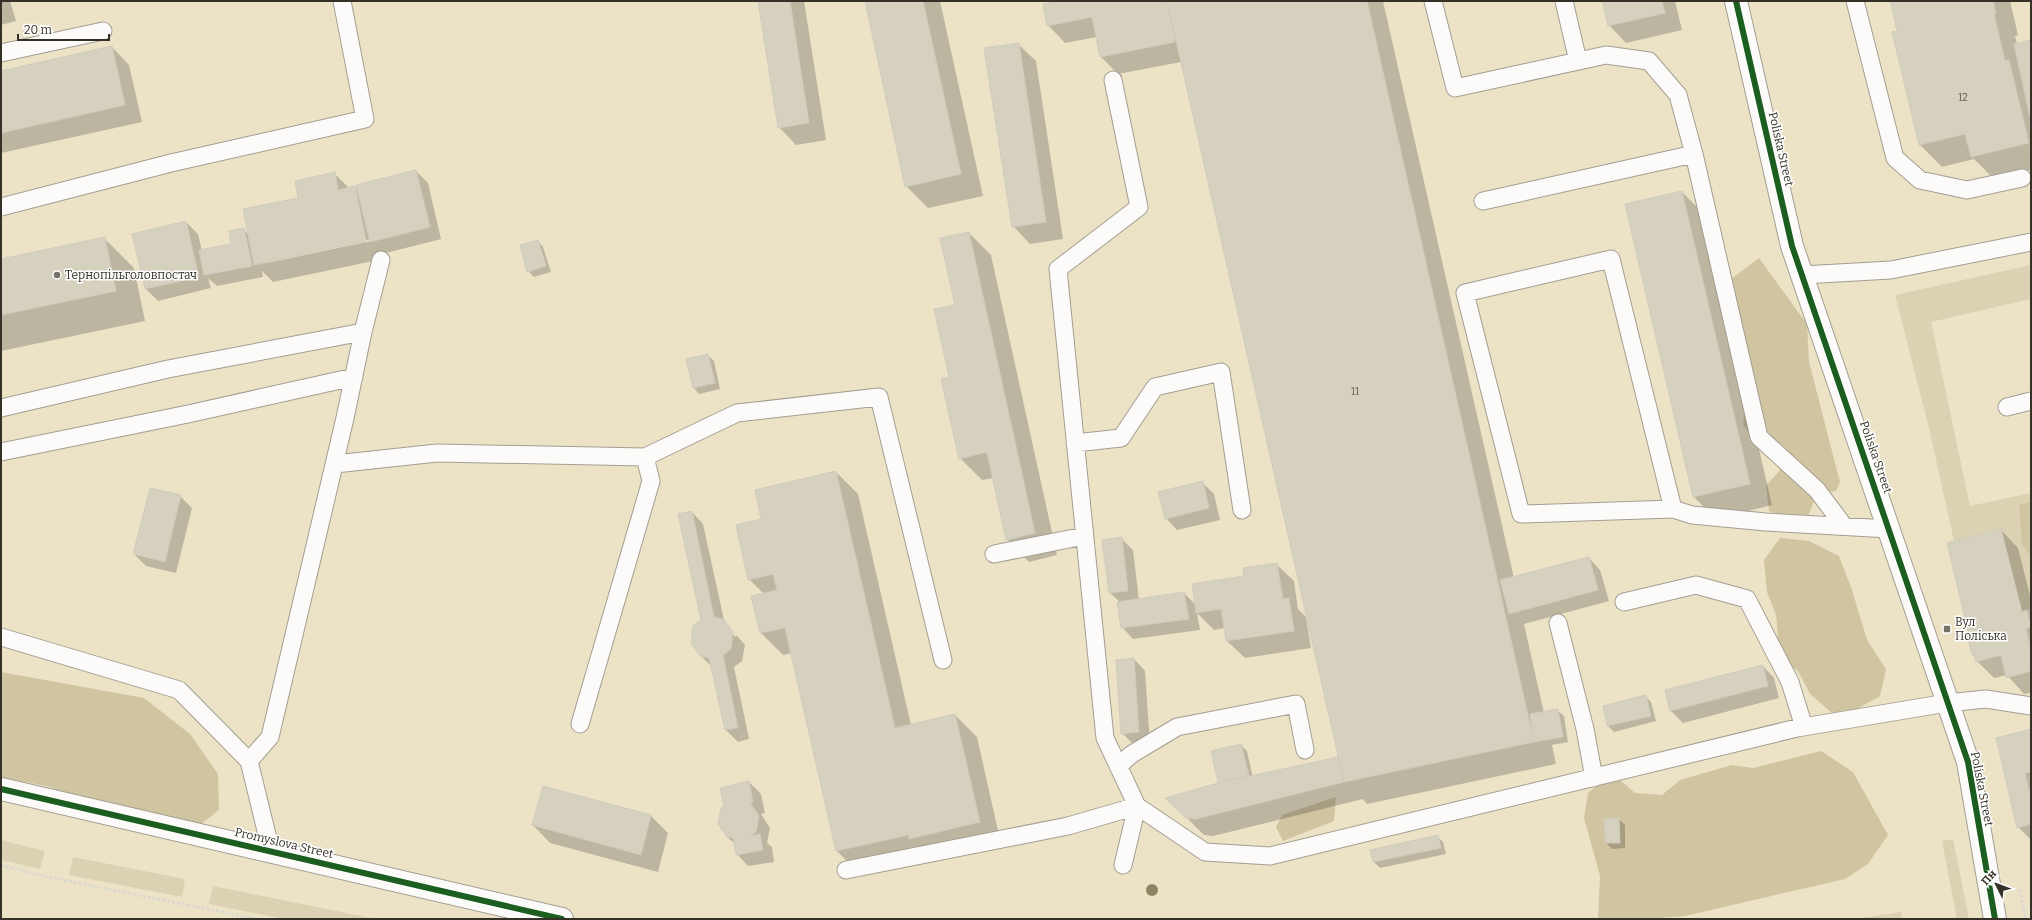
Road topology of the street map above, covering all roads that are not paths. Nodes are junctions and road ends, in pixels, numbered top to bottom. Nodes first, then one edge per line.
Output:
1 (342, 1) edge
2 (1433, 1) edge
3 (1564, 1) edge
4 (1736, 1) edge
5 (1855, 1) edge
6 (103, 31) dead end
7 (1, 53) edge
8 (1578, 61) junction
9 (1113, 80) dead end
10 (1694, 154) junction
11 (2022, 178) dead end
12 (1483, 200) dead end
13 (1, 207) edge
14 (2031, 242) edge
15 (381, 260) dead end
16 (1802, 275) junction
17 (363, 332) junction
18 (354, 377) junction
19 (2031, 401) edge
20 (2007, 407) dead end
21 (1, 408) edge
22 (1075, 443) junction
23 (1, 452) edge
24 (645, 457) junction
25 (335, 464) junction
26 (1673, 509) junction
27 (1242, 510) dead end
28 (1844, 526) junction
29 (1888, 529) junction
30 (1084, 536) junction
31 (994, 554) dead end
32 (1624, 602) dead end
33 (1558, 623) dead end
34 (1, 637) edge
35 (943, 660) dead end
36 (1947, 703) junction
37 (2031, 706) edge
38 (580, 724) dead end
39 (1804, 727) junction
40 (1305, 750) dead end
41 (249, 761) junction
42 (1118, 766) junction
43 (1594, 778) junction
44 (1, 789) edge
45 (1137, 806) junction
46 (271, 852) junction
47 (1123, 865) dead end
48 (846, 870) dead end
49 (562, 919) edge
50 (1995, 919) edge

1 - 13 lane
2 - 8 lane
3 - 8 lane
4 - 16 street, Poliska Street
5 - 11 lane
6 - 7 lane
8 - 10 lane
9 - 22 lane
10 - 12 lane
10 - 28 lane
14 - 16 lane
15 - 17 lane
16 - 29 street, Poliska Street
17 - 18 lane
17 - 21 lane
18 - 23 lane
18 - 25 lane
19 - 20 lane
22 - 27 lane
22 - 30 lane
24 - 25 lane
24 - 35 lane
24 - 38 lane
25 - 41 lane
26 - 26 lane
26 - 28 lane
28 - 29 lane
29 - 36 street, Poliska Street
30 - 31 lane
30 - 42 lane
32 - 39 lane
33 - 43 lane
34 - 41 lane
36 - 37 lane
36 - 39 lane
36 - 50 street, Poliska Street
39 - 43 lane
40 - 42 lane
41 - 46 lane
42 - 45 lane
43 - 45 lane
44 - 46 street, Promyslova Street
45 - 47 lane
45 - 48 lane
46 - 49 street, Promyslova Street

